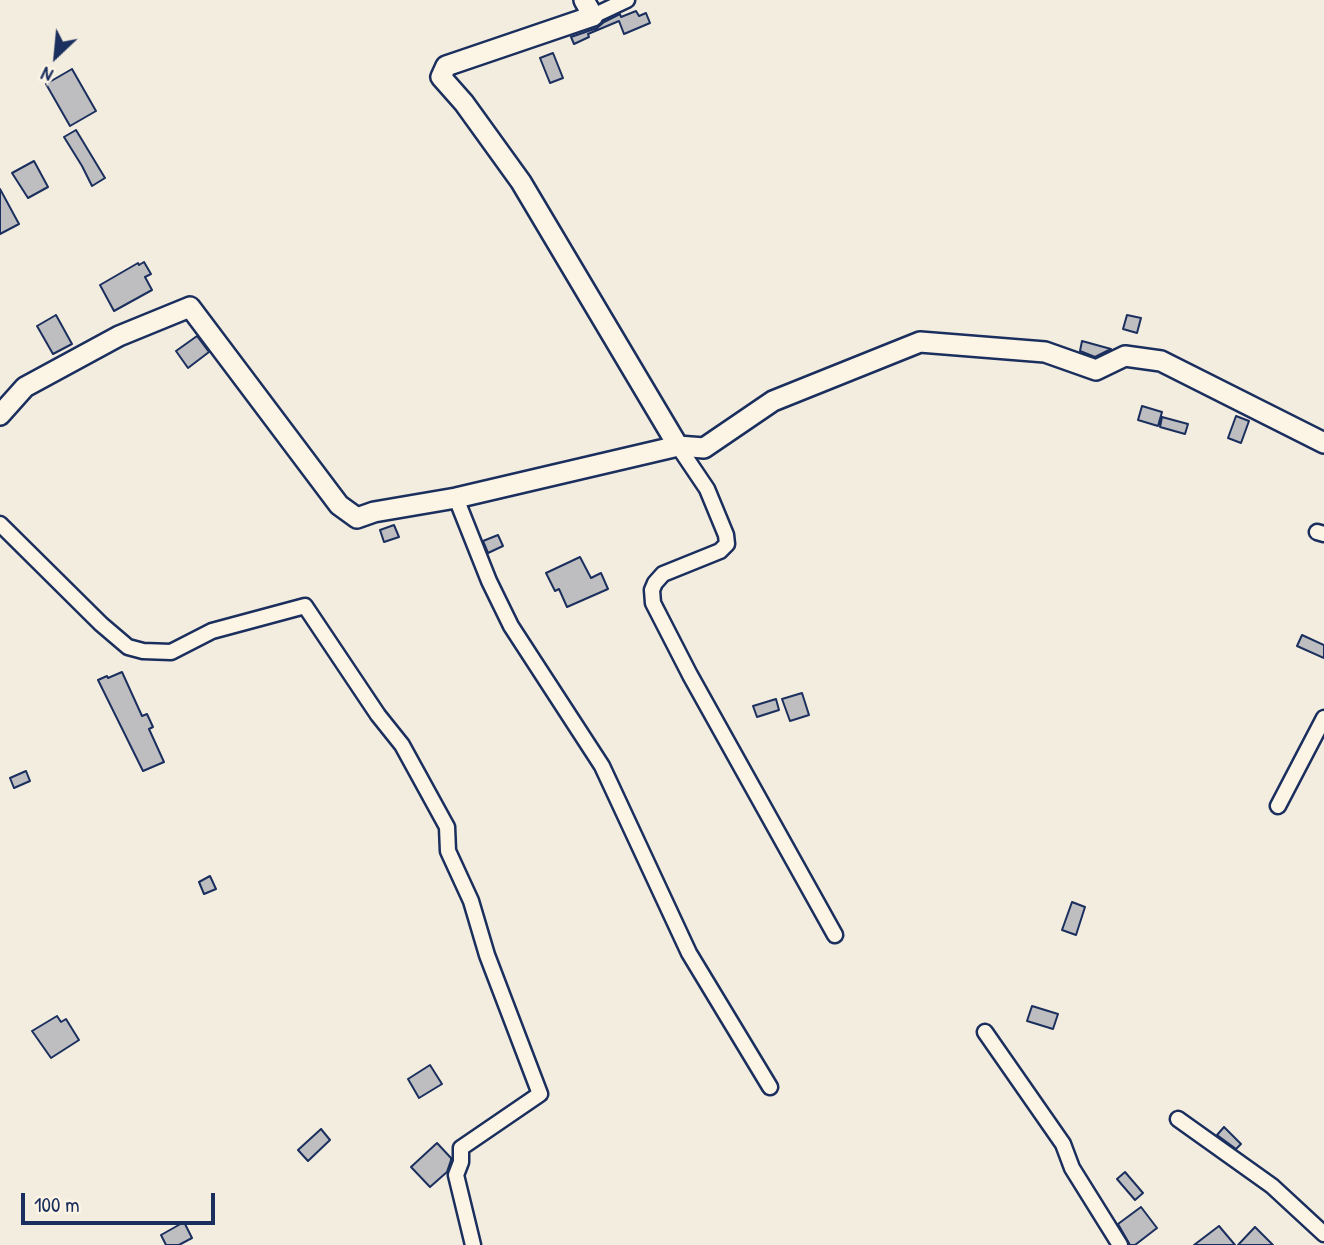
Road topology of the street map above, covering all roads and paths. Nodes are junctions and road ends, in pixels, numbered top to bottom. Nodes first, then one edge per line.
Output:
1 (627, 0) edge
2 (588, 8) edge
3 (0, 415) edge
4 (1324, 443) edge
5 (678, 446) junction
6 (456, 498) junction
7 (0, 524) edge
8 (1324, 718) edge
9 (1278, 806) dead end
10 (835, 935) dead end
11 (985, 1032) dead end
12 (769, 1087) dead end
13 (1178, 1119) dead end
14 (1324, 1234) edge
15 (473, 1245) edge
16 (1120, 1245) edge

1 - 2 street
2 - 5 street
3 - 6 street
4 - 5 street
5 - 6 street
5 - 10 street
6 - 12 street
7 - 15 street
8 - 9 street
11 - 16 street
13 - 14 street

